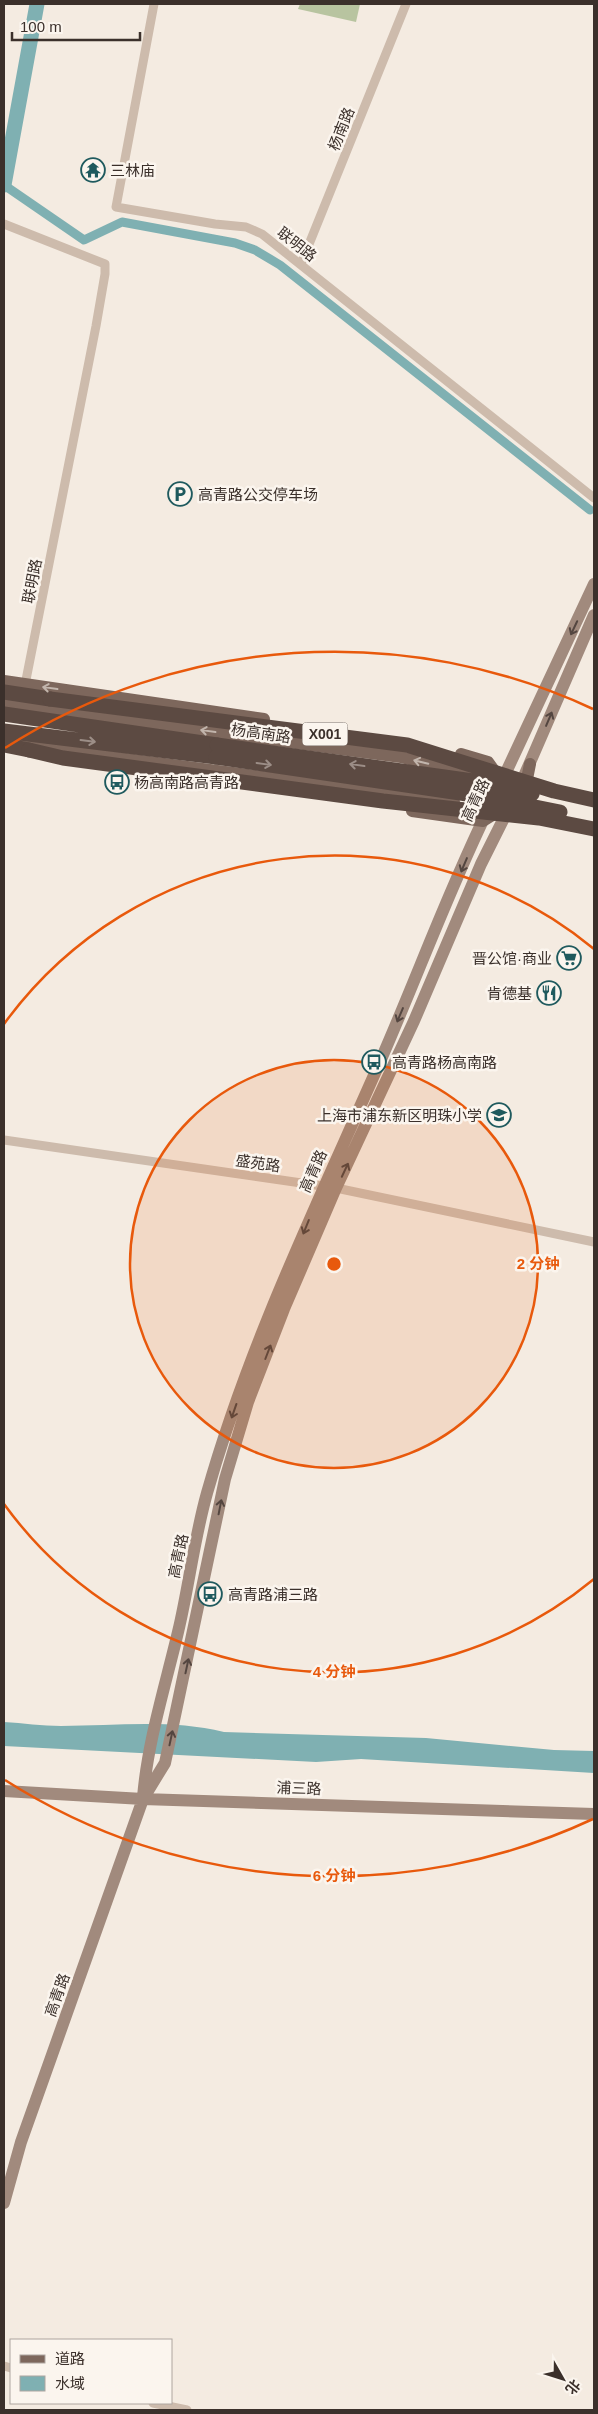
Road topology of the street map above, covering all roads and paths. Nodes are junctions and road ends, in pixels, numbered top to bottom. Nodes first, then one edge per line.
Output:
1 (154, 4) edge
2 (406, 4) edge
3 (4, 224) edge
4 (301, 264) junction
5 (594, 498) edge
6 (594, 584) edge
7 (594, 615) edge
8 (4, 681) edge
9 (25, 685) junction
10 (4, 692) edge
11 (4, 704) edge
12 (4, 714) edge
13 (4, 731) edge
14 (40, 735) junction
15 (4, 738) edge
16 (4, 745) edge
17 (59, 747) junction
18 (216, 751) junction
19 (73, 752) junction
20 (528, 768) junction
21 (502, 782) junction
22 (518, 787) junction
23 (542, 792) junction
24 (594, 800) edge
25 (511, 803) junction
26 (490, 806) junction
27 (594, 806) edge
28 (594, 820) edge
29 (483, 821) junction
30 (594, 824) edge
31 (594, 830) edge
32 (4, 1140) edge
33 (323, 1187) junction
34 (336, 1188) junction
35 (594, 1242) edge
36 (4, 1791) edge
37 (143, 1799) junction
38 (594, 1814) edge
39 (4, 2203) edge
40 (158, 2404) edge
41 (187, 2410) edge

1 - 4 street, 联明路
2 - 4 street, 杨南路
3 - 9 street, 联明路
4 - 5 street, 联明路
6 -> 21 main road, 高青路
20 -> 7 main road, 高青路
8 - 9 main road, X001
21 -> 9 main road, 杨高南路 / X001
10 - 24 highway, 杨高南路 / X001, bridge
21 -> 11 main road, 杨高南路 / X001
12 - 18 highway, 杨高南路 / X001
13 - 14 highway, 杨高南路 / X001
14 - 17 main road, 杨高南路 / X001
14 -> 18 highway, 杨高南路 / X001
15 - 17 main road, 杨高南路 / X001
16 - 31 highway, bridge
17 - 19 main road, 杨高南路 / X001
27 -> 18 highway, 杨高南路 / X001, bridge
18 -> 28 highway, 杨高南路 / X001, bridge
19 - 26 main road, 杨高南路 / X001
19 - 29 main road
20 - 22 main road, 高青路
20 - 23 main road
21 - 22 main road, 杨高南路
21 - 26 main road, 高青路
22 - 23 main road, 杨高南路
22 - 25 main road, 高青路
22 - 26 main road
22 - 27 main road, 杨高南路
22 - 29 main road
23 - 27 main road, 杨高南路
25 - 29 main road
25 - 30 main road
34 -> 25 main road, 高青路
26 - 29 main road, 高青路
29 -> 33 main road, 高青路
32 - 33 street, 盛苑路
33 - 34 street, 盛苑路
33 -> 37 main road, 高青路
34 - 35 street, 盛苑路
37 -> 34 main road, 高青路
36 - 37 main road, 浦三路
37 - 38 main road, 浦三路
37 - 39 main road, 高青路
40 - 41 street

